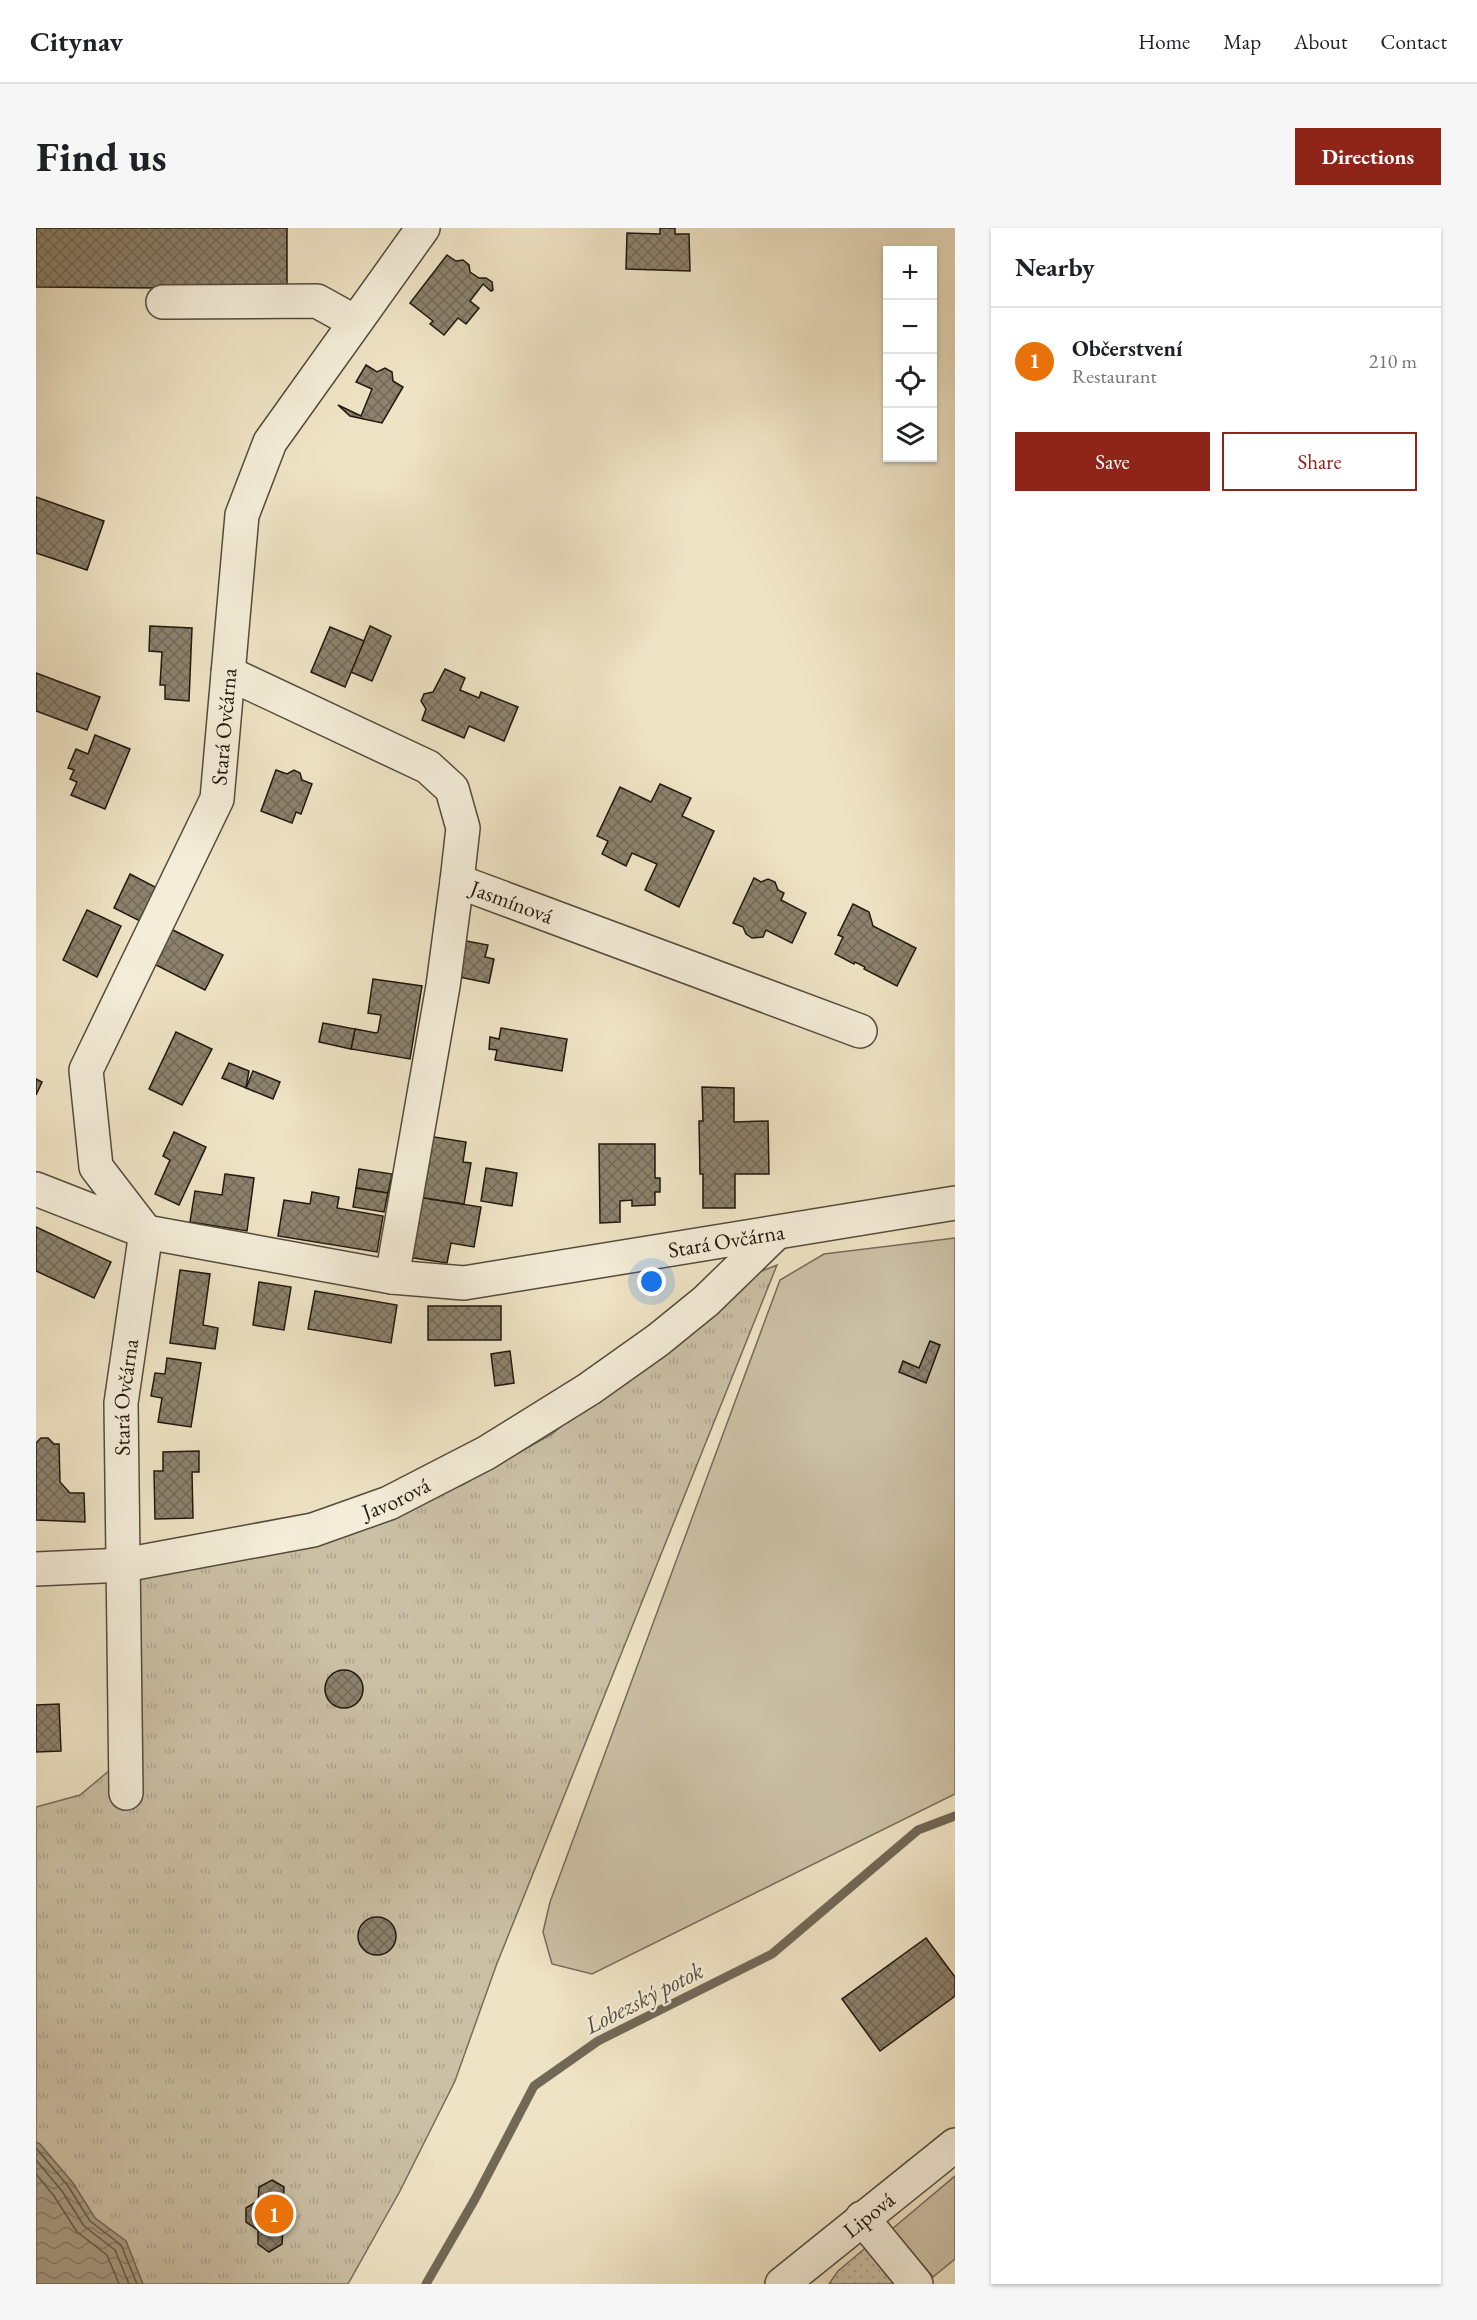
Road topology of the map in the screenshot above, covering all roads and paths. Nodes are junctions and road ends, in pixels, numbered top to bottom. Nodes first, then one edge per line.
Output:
1 (423, 228) edge
2 (163, 303) dead end
3 (355, 322) junction
4 (228, 673) junction
5 (457, 881) junction
6 (860, 1030) dead end
7 (36, 1189) edge
8 (955, 1203) edge
9 (146, 1232) junction
10 (776, 1233) junction
11 (392, 1277) junction
12 (124, 1565) junction
13 (36, 1569) edge
14 (126, 1793) dead end
15 (955, 2145) edge
16 (862, 2218) junction
17 (782, 2284) edge
18 (916, 2284) edge

1 - 3 street, Stará Ovčárna
2 - 3 street
3 - 4 street, Stará Ovčárna
4 - 5 street, Jasmínová
4 - 9 street, Stará Ovčárna
5 - 6 street, Jasmínová
5 - 11 street
7 - 9 street, Stará Ovčárna
8 - 10 street, Stará Ovčárna
9 - 11 street, Stará Ovčárna
9 - 12 street, Stará Ovčárna
10 - 11 street, Stará Ovčárna
10 - 12 street, Javorová
12 - 13 street, Javorová
12 - 14 street, Stará Ovčárna
15 - 16 street, Lipová
16 - 17 street, Lipová
16 - 18 street

